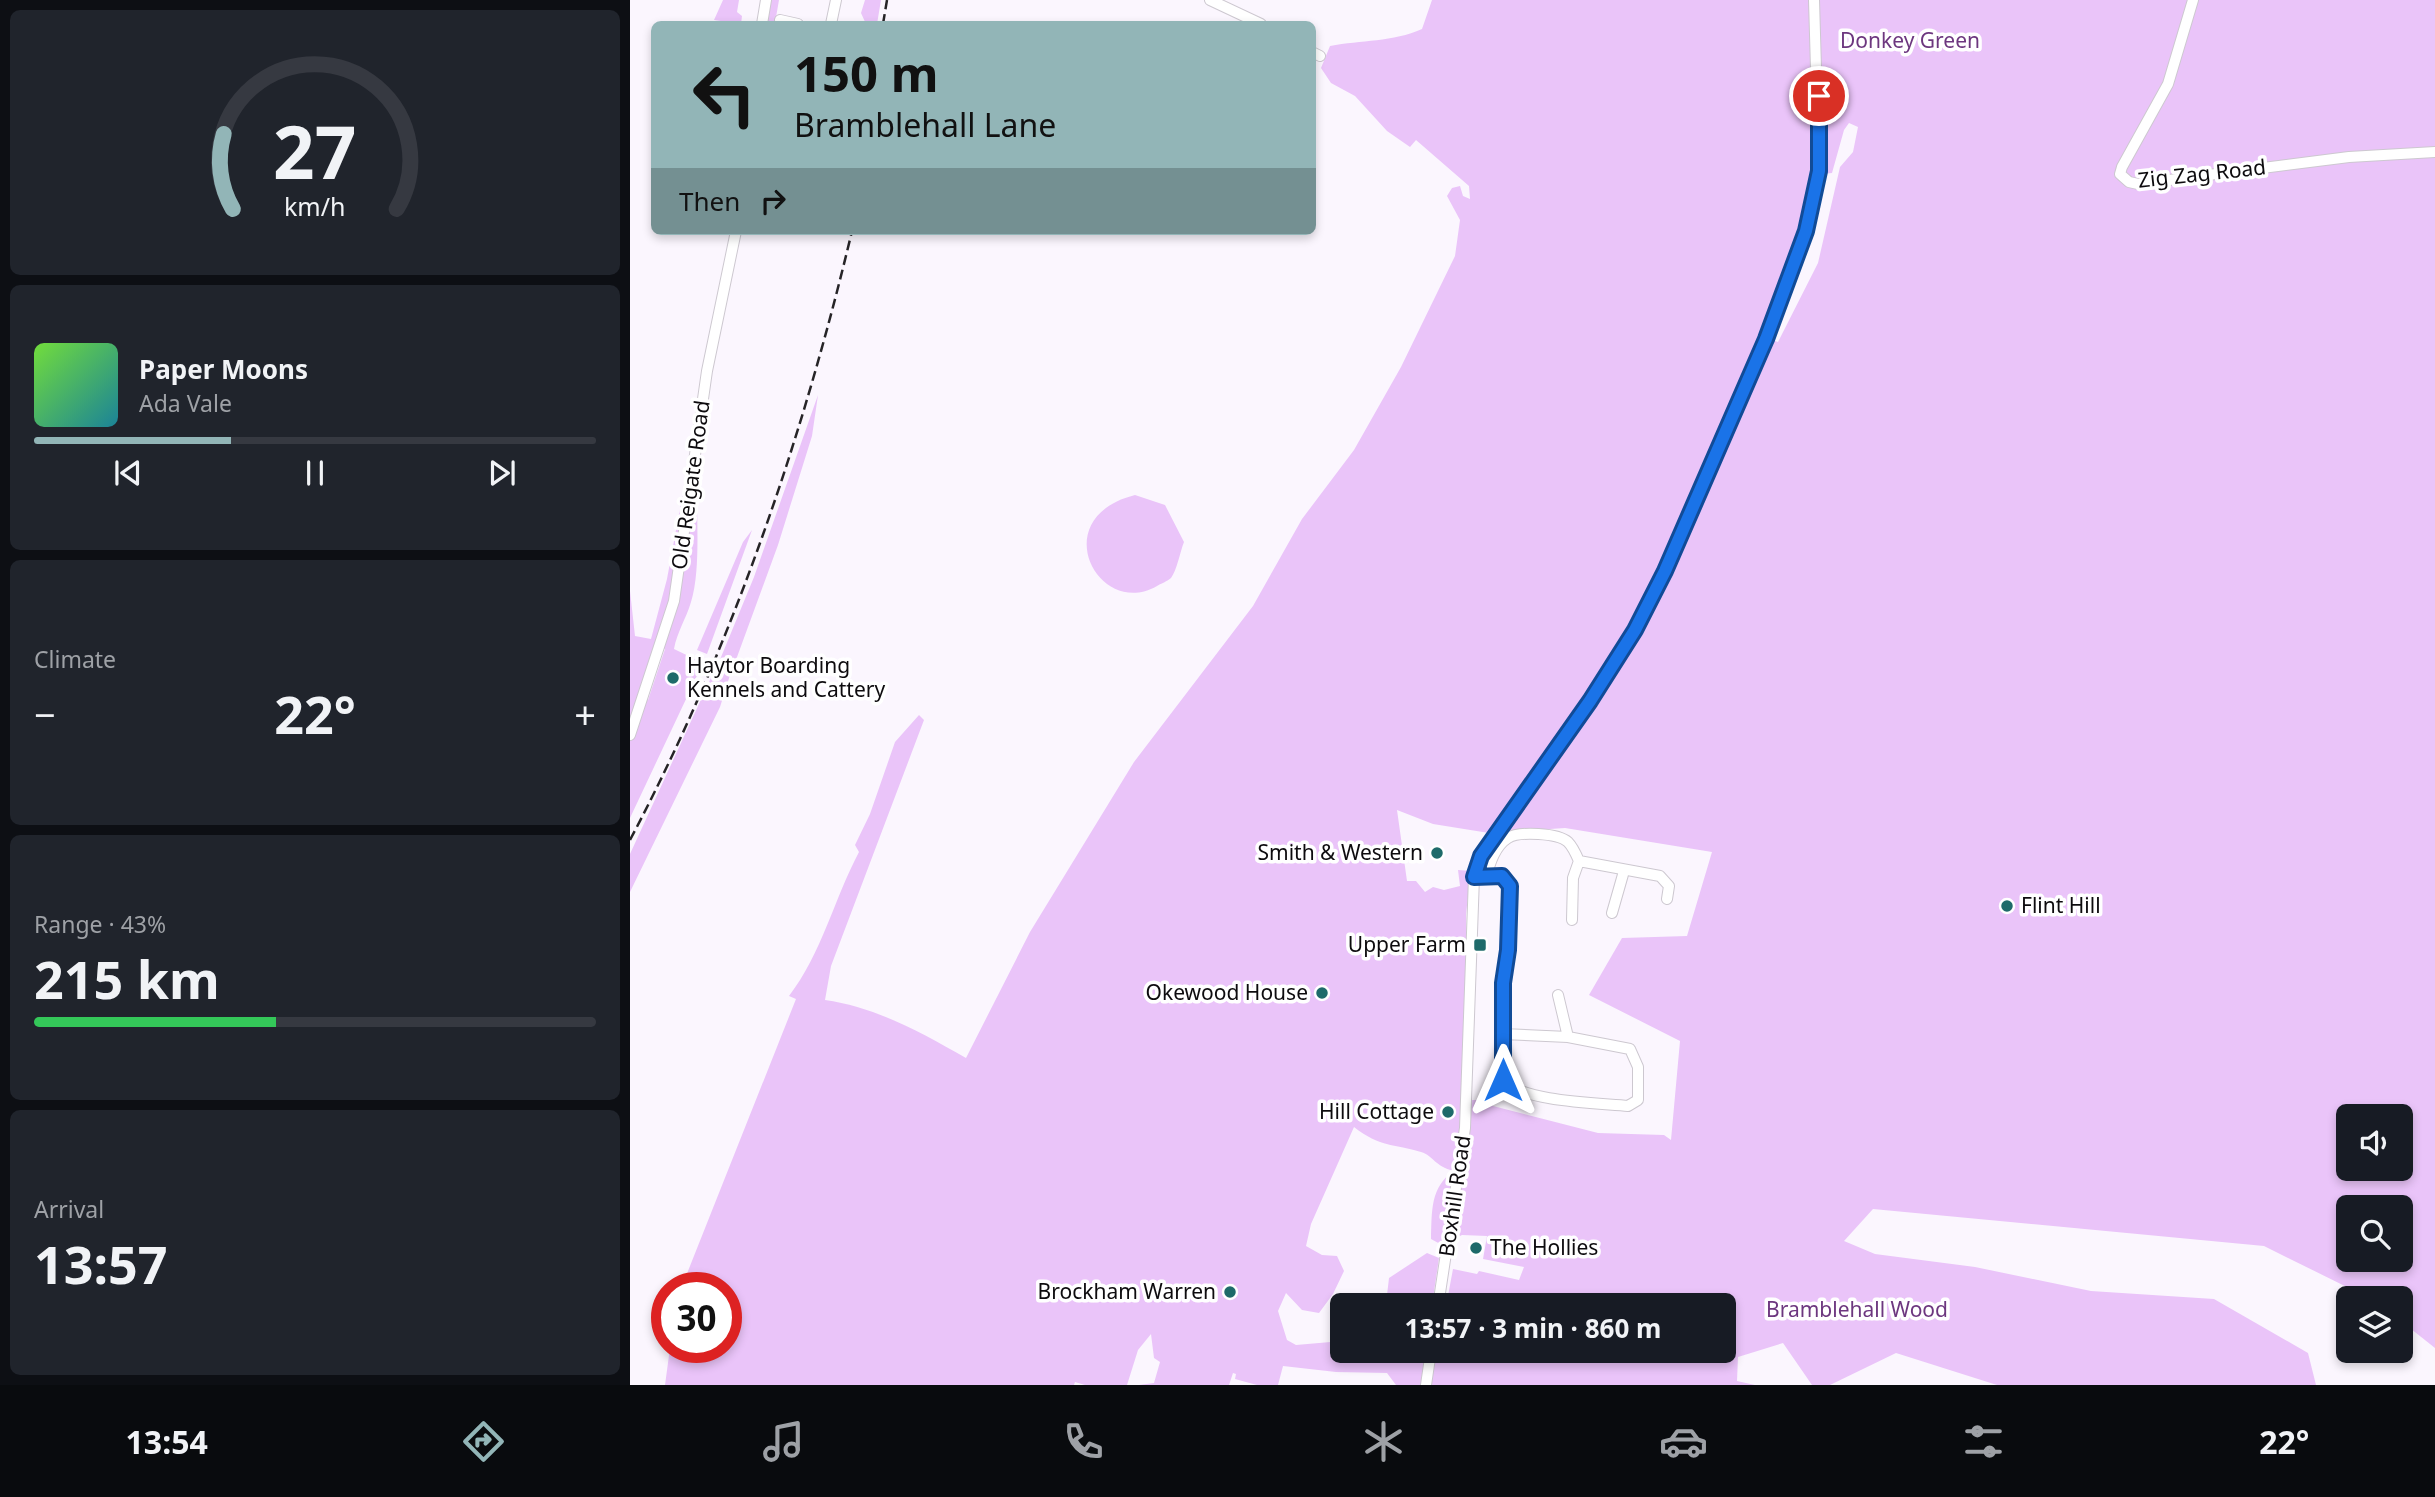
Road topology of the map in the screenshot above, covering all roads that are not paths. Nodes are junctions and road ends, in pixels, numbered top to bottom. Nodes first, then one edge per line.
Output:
1 (766, 0) edge
2 (836, 0) edge
3 (1210, 0) edge
4 (1814, 0) edge
5 (2193, 0) edge
6 (780, 20) dead end
7 (762, 21) edge
8 (784, 21) edge
9 (832, 21) edge
10 (1255, 21) edge
11 (2435, 152) edge
12 (735, 235) edge
13 (630, 735) edge
14 (1578, 861) junction
15 (1624, 871) junction
16 (1474, 877) junction
17 (1486, 877) junction
18 (1667, 898) dead end
19 (1612, 914) dead end
20 (1572, 919) dead end
21 (1558, 996) dead end
22 (1503, 1034) junction
23 (1568, 1037) junction
24 (1440, 1293) edge
25 (1429, 1363) edge
26 (1426, 1385) edge

1 - 7 street
2 - 9 street
3 - 10 street
4 - 16 street
5 - 11 street, Zig Zag Road
6 - 8 street
12 - 13 street, Old Reigate Road
14 - 15 street
14 - 17 street
14 - 20 street
15 - 18 street
15 - 19 street
16 - 17 street
16 - 24 street, Boxhill Road
17 - 22 street
21 - 23 street
22 - 23 street
22 - 23 street
25 - 26 street

